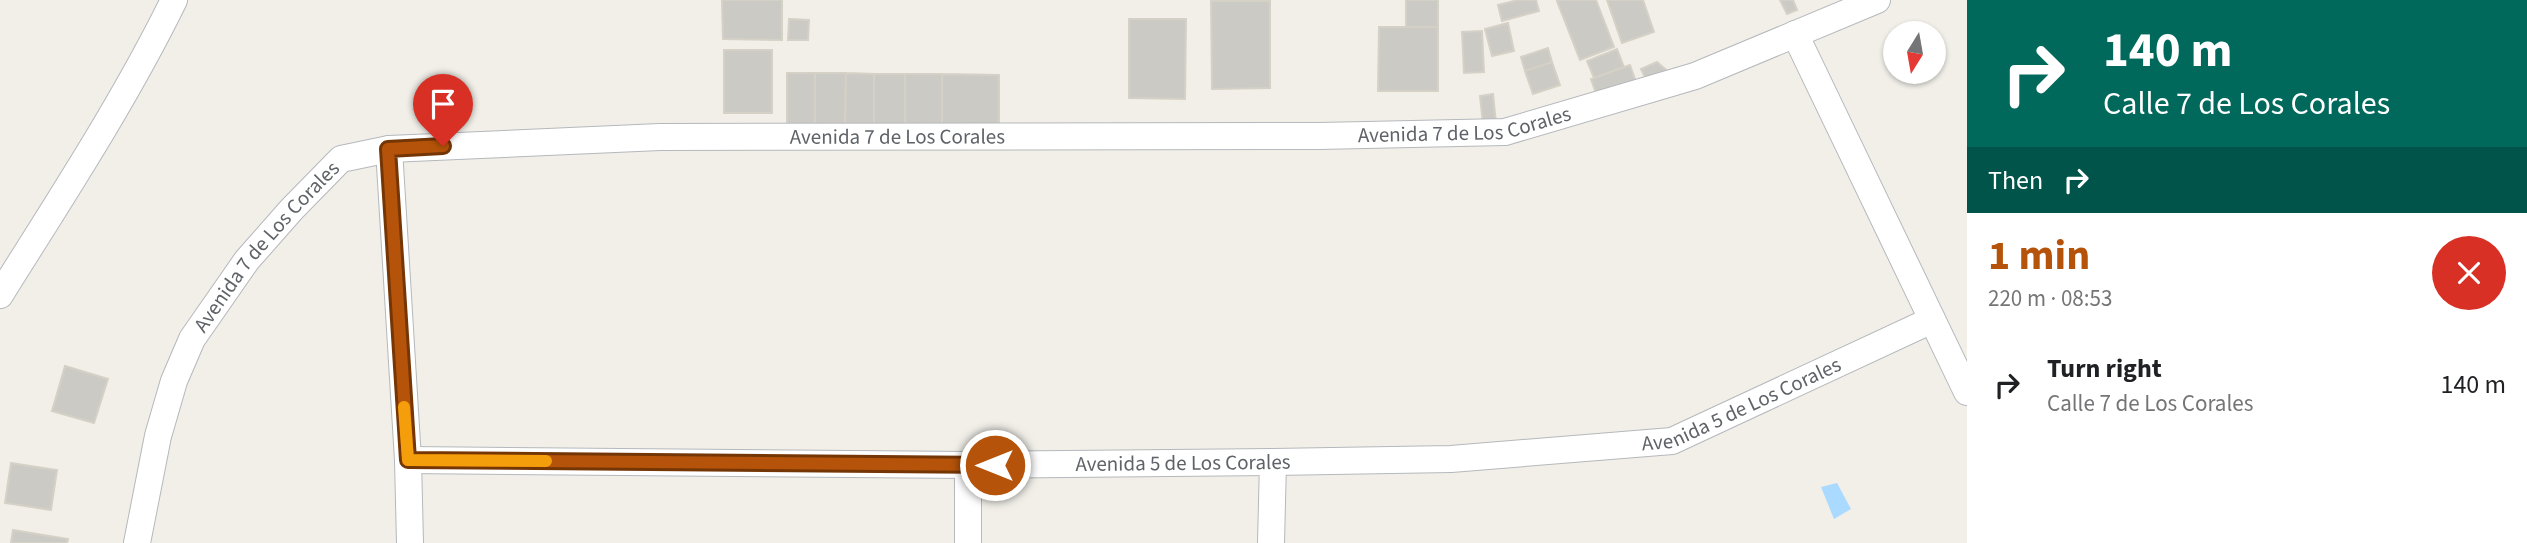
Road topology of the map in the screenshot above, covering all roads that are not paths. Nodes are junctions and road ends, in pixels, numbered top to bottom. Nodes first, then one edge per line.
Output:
1 (174, 0) edge
2 (1877, 0) edge
3 (1796, 34) junction
4 (388, 149) junction
5 (0, 295) edge
6 (1932, 320) junction
7 (1967, 392) edge
8 (408, 460) junction
9 (1273, 462) junction
10 (968, 466) junction
11 (137, 543) edge
12 (410, 543) edge
13 (968, 543) edge
14 (1271, 543) edge

1 - 5 street
2 - 3 street, Avenida 7 de Los Corales
3 - 4 street, Avenida 7 de Los Corales
3 - 6 street
4 - 8 street
4 - 11 street, Avenida 7 de Los Corales
6 - 7 street
6 - 9 street, Avenida 5 de Los Corales
8 - 10 street, Avenida 5 de Los Corales
8 - 12 street
9 - 10 street, Avenida 5 de Los Corales
9 - 14 street
10 - 13 street

